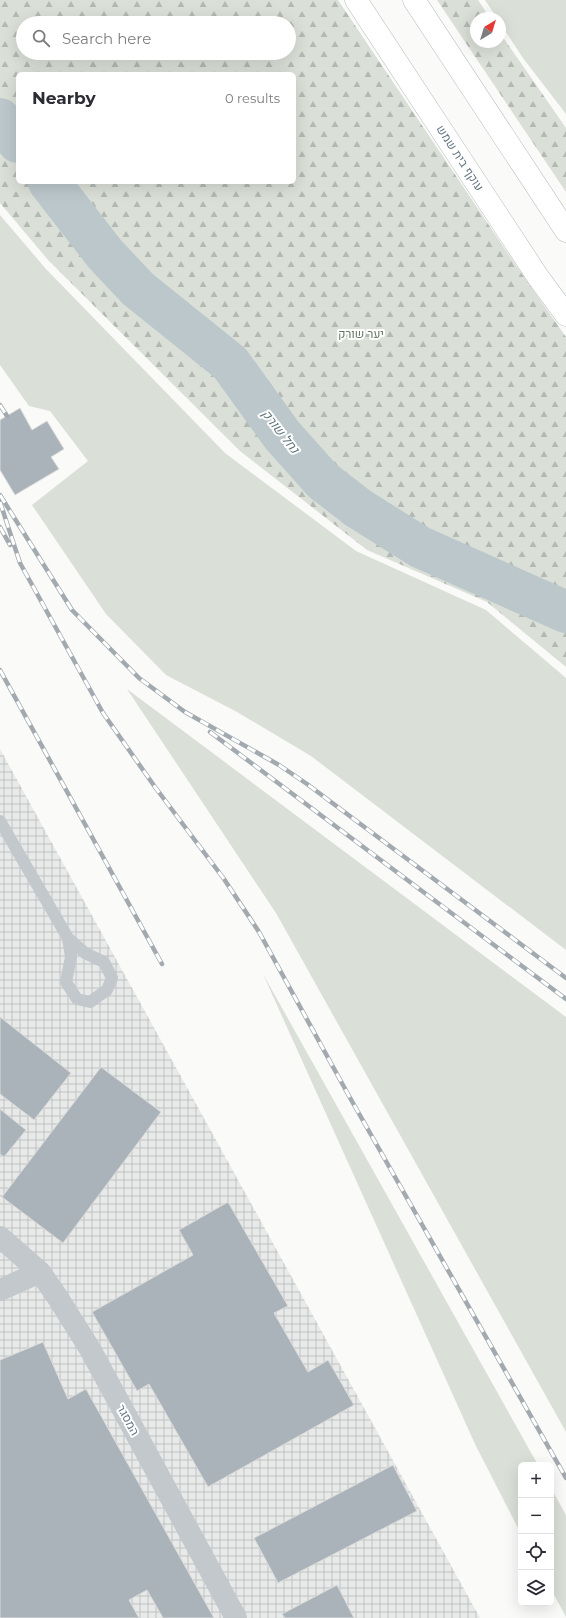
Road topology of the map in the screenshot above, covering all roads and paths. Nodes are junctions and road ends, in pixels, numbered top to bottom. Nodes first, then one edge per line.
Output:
1 (356, 0) edge
2 (414, 0) edge
3 (566, 231) edge
4 (566, 315) edge
5 (0, 821) edge
6 (68, 938) junction
7 (0, 1237) edge
8 (40, 1272) junction
9 (0, 1290) edge
10 (236, 1618) edge

1 - 4 main road, עוקף בית שמש
2 - 3 main road
5 - 6 lane
6 - 6 lane
7 - 8 street, המסגר
8 - 9 street
8 - 10 street, המסגר

